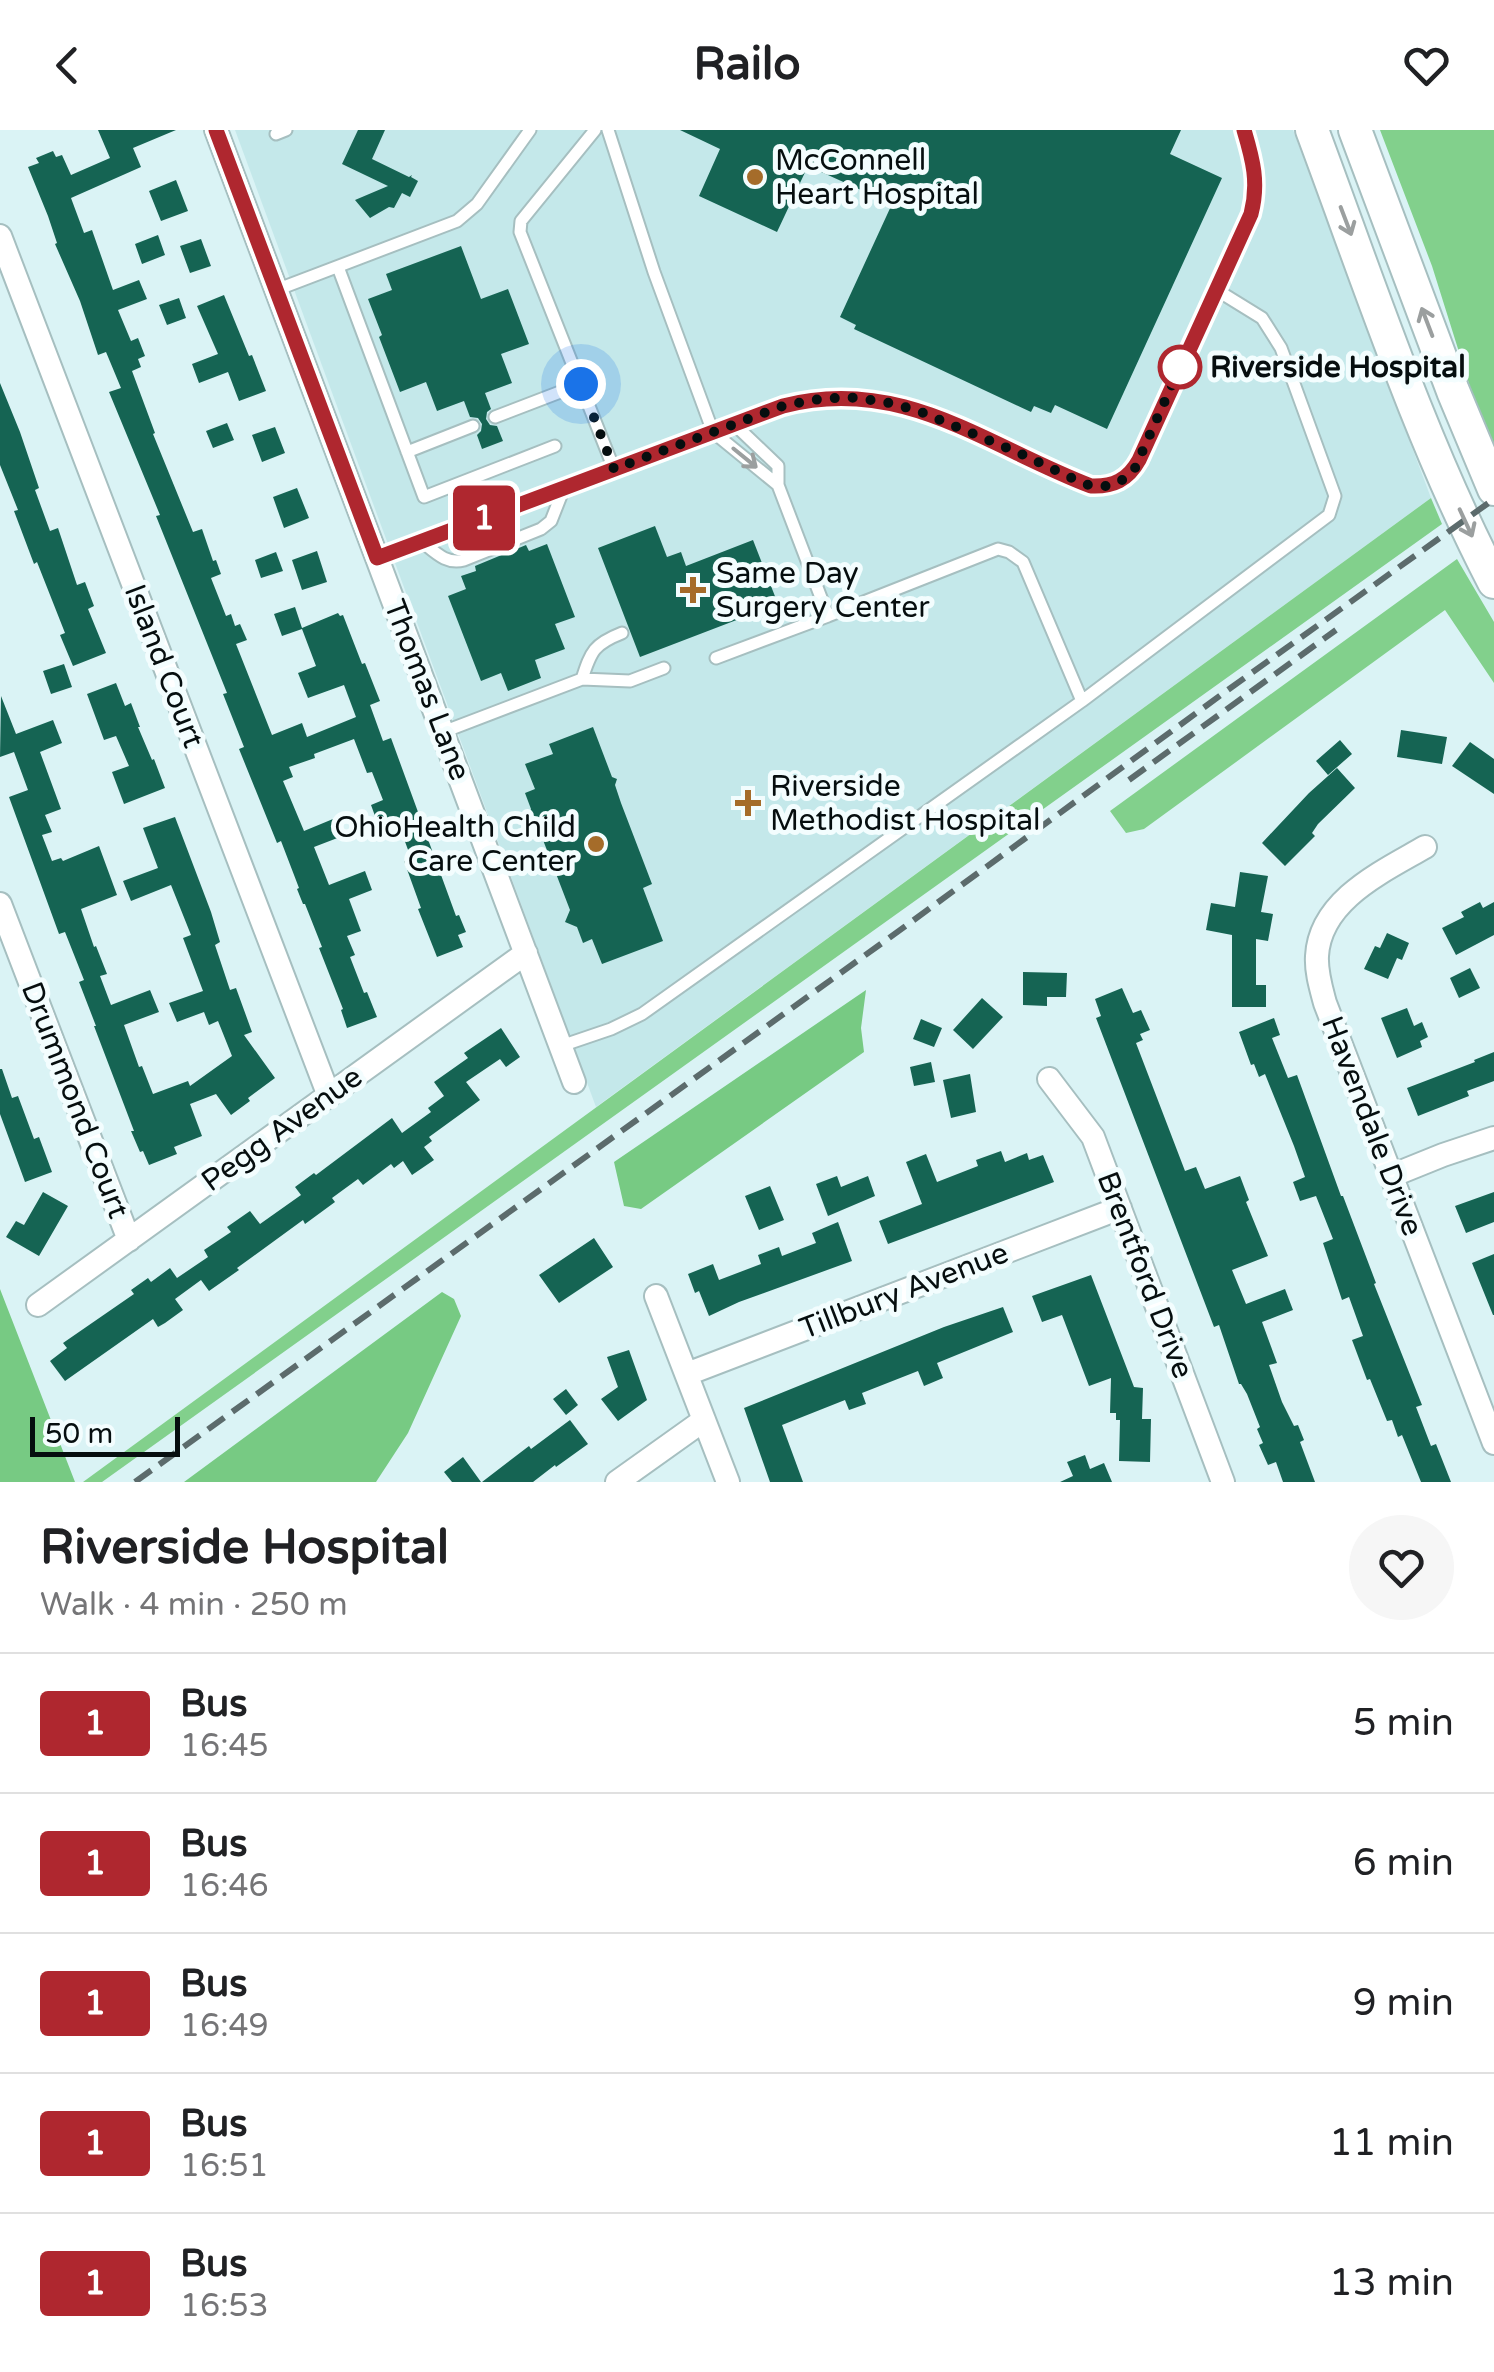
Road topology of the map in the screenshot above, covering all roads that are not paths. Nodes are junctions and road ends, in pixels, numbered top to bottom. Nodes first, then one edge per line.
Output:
1 (216, 130) edge
2 (530, 130) edge
3 (595, 130) edge
4 (608, 130) edge
5 (622, 130) edge
6 (1244, 130) edge
7 (1312, 130) edge
8 (1354, 130) edge
9 (614, 148) junction
10 (0, 236) edge
11 (338, 267) junction
12 (276, 290) junction
13 (1215, 290) junction
14 (581, 384) junction
15 (494, 417) dead end
16 (734, 424) junction
17 (472, 426) dead end
18 (712, 432) junction
19 (556, 446) dead end
20 (407, 452) junction
21 (614, 469) junction
22 (778, 485) junction
23 (564, 488) junction
24 (1494, 488) edge
25 (421, 542) junction
26 (377, 558) junction
27 (1494, 582) edge
28 (828, 616) junction
29 (622, 634) dead end
30 (716, 658) dead end
31 (664, 668) dead end
32 (582, 679) junction
33 (1082, 701) junction
34 (443, 732) junction
35 (1425, 847) dead end
36 (0, 904) edge
37 (526, 953) junction
38 (561, 1046) junction
39 (1049, 1079) dead end
40 (574, 1082) dead end
41 (328, 1096) junction
42 (1494, 1138) edge
43 (1391, 1176) junction
44 (1120, 1208) junction
45 (128, 1240) junction
46 (656, 1296) dead end
47 (38, 1305) dead end
48 (686, 1374) junction
49 (704, 1420) junction
50 (1494, 1443) edge
51 (617, 1482) edge
52 (728, 1482) edge
53 (1224, 1482) edge

1 - 12 street, Thomas Lane
2 - 11 lane
3 - 14 lane
4 - 9 lane
5 - 9 lane
6 - 13 lane
7 -> 27 main road
24 -> 8 main road
9 - 18 lane
10 - 41 street, Island Court
11 - 12 lane
11 - 20 lane
12 - 26 street, Thomas Lane
13 - 16 lane
13 - 33 lane
14 - 15 lane
14 - 21 lane
16 - 18 lane
16 - 22 lane
17 - 20 lane
18 - 21 lane
18 -> 22 lane
19 - 20 lane
21 - 23 lane
22 - 28 lane
23 - 25 lane
23 - 25 lane
25 - 26 lane
26 - 34 street, Thomas Lane
28 - 30 lane
28 - 33 lane
29 - 32 lane
31 - 32 lane
32 - 34 lane
33 - 38 lane
34 - 37 street, Thomas Lane
35 - 43 street, Havendale Drive
36 - 45 street, Drummond Court
37 - 38 street, Thomas Lane
37 - 41 street, Pegg Avenue
38 - 40 street, Thomas Lane
39 - 44 street, Brentford Drive
41 - 45 street, Pegg Avenue
42 - 43 street
43 - 50 street, Havendale Drive
44 - 48 street, Tillbury Avenue
44 - 53 street, Brentford Drive
45 - 47 street, Pegg Avenue
46 - 48 street
48 - 49 street
49 - 51 street
49 - 52 street

